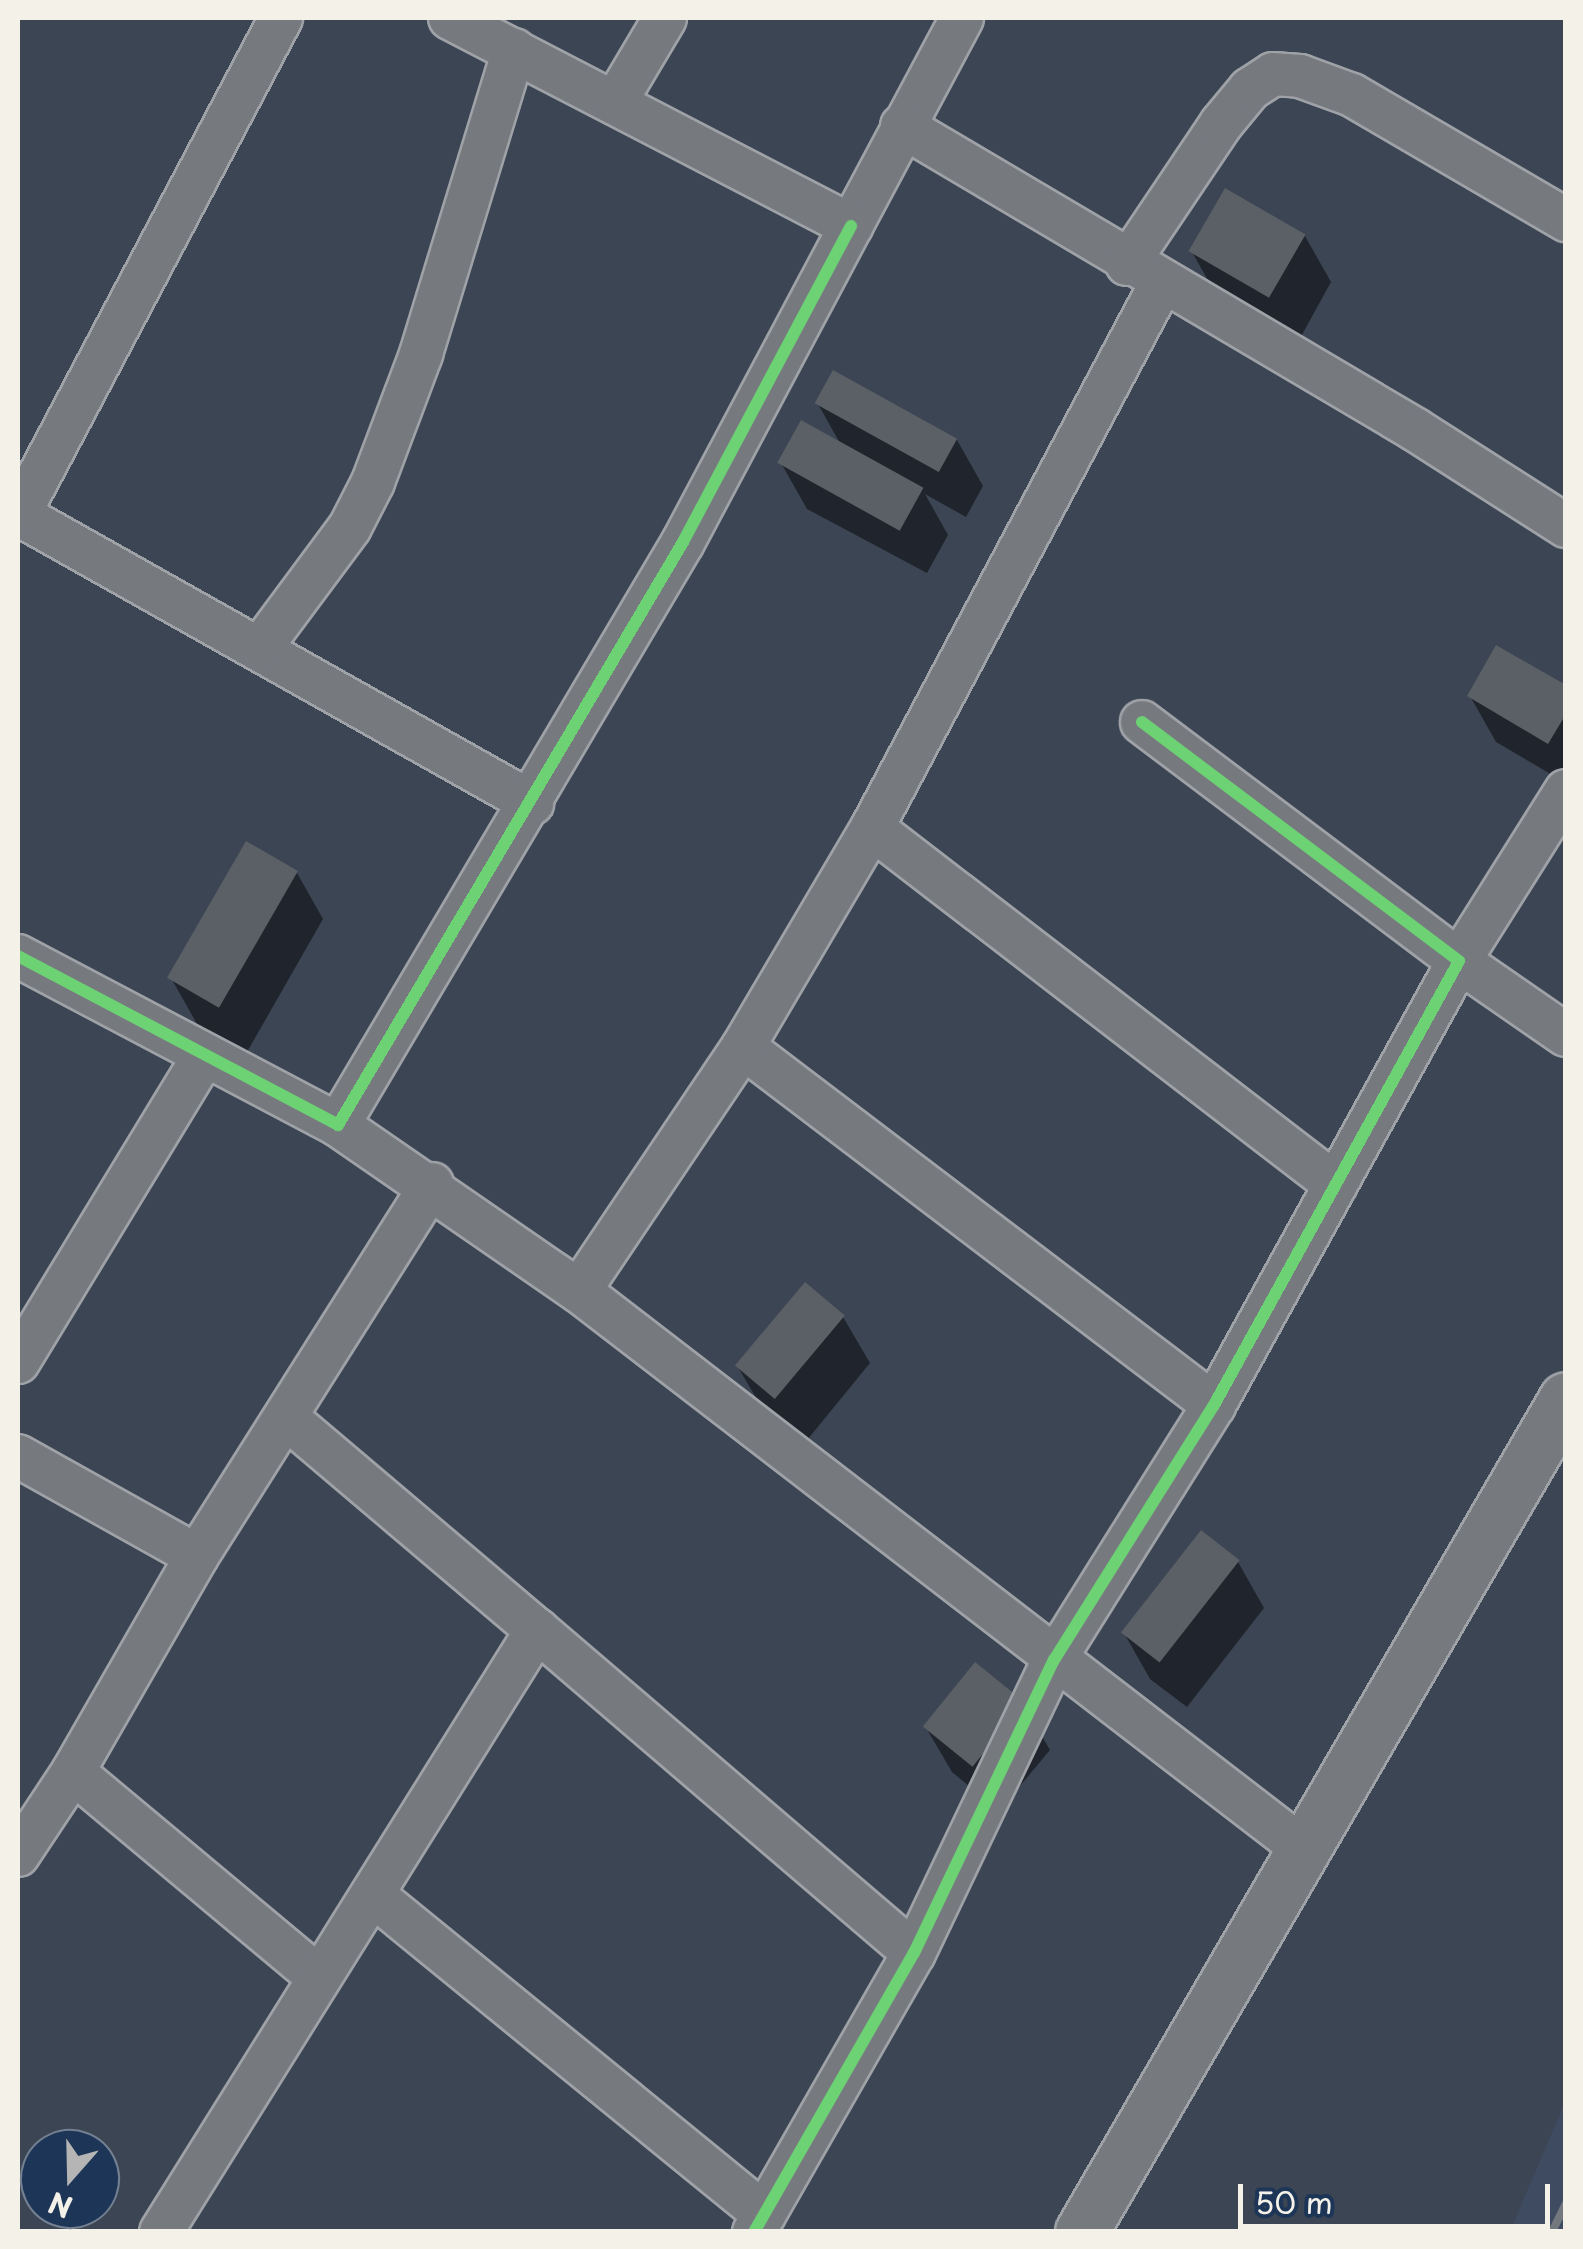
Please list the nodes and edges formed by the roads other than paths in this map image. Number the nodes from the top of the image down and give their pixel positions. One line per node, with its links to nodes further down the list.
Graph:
1 (281, 18): 11 (street)
2 (450, 18): 5 (street)
3 (665, 18): 6 (street)
4 (962, 18): 7 (street)
5 (514, 50): 6 (street); 13 (street)
6 (617, 99): 9 (street)
7 (902, 126): 9 (street); 10 (street)
8 (1566, 220): 10 (street)
9 (851, 226): 16 (street)
10 (1144, 274): 12 (street); 17 (street)
11 (18, 515): 13 (street)
12 (1566, 526)
13 (261, 647): 16 (street)
14 (1142, 722): 19 (street)
15 (1566, 791): 19 (street)
16 (532, 803): 23 (street)
17 (872, 828): 21 (street); 25 (street)
18 (18, 956): 22 (street)
19 (1460, 961): 20 (street); 25 (street)
20 (1566, 1035)
21 (742, 1047): 26 (street); 29 (street)
22 (204, 1056): 23 (street); 27 (street)
23 (338, 1124): 24 (street)
24 (432, 1184): 26 (street); 30 (street)
25 (1336, 1184): 29 (street)
26 (579, 1291): 34 (street)
27 (18, 1362)
28 (1566, 1399): 36 (street)
29 (1214, 1405): 34 (street)
30 (288, 1419): 32 (street); 33 (street)
31 (18, 1456): 32 (street)
32 (197, 1556): 35 (street)
33 (537, 1630): 38 (street); 39 (street)
34 (1054, 1660): 36 (street); 39 (street)
35 (73, 1772): 37 (street); 40 (street)
36 (1300, 1846): 43 (street)
37 (18, 1855)
38 (373, 1895): 40 (street); 41 (street)
39 (914, 1953): 41 (street)
40 (316, 1976): 42 (street)
41 (759, 2223)
42 (160, 2232)
43 (1082, 2232)

